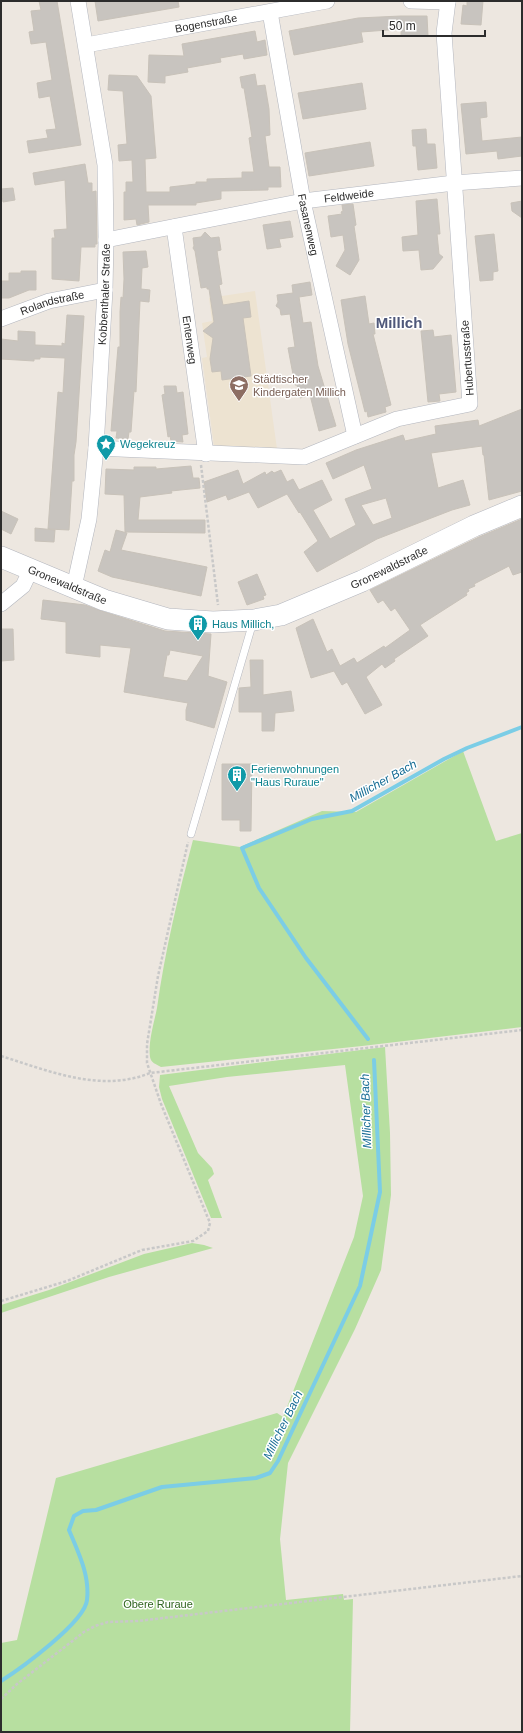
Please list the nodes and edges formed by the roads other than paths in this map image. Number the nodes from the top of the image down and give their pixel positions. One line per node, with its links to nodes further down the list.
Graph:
1 (78, 1): 6 (street, Kobbenthaler Straße)
2 (327, 1): 5 (street, Bogenstraße)
3 (411, 1): 4 (street)
4 (448, 2): 8 (street, Hubertusstraße)
5 (270, 12): 6 (street, Bogenstraße); 9 (street, Fasanenweg)
6 (86, 45): 11 (street, Kobbenthaler Straße)
7 (522, 178): 8 (street, Feldweide)
8 (454, 183): 9 (street, Feldweide); 14 (street, Hubertusstraße)
9 (303, 201): 10 (street, Feldweide); 14 (street, Fasanenweg)
10 (174, 227): 11 (street, Feldweide); 16 (street, Entenweg)
11 (106, 240): 12 (street, Kobbenthaler Straße)
12 (105, 290): 13 (street, Rolandstraße); 15 (street, Kobbenthaler Straße)
13 (1, 319)
14 (355, 436): 16 (street, Hubertusstraße)
15 (96, 448): 16 (street, Hubertusstraße); 20 (street, Kobbenthaler Straße)
16 (202, 453)
17 (522, 506): 22 (main road, Gronewaldstraße)
18 (1, 557): 19 (main road, Gronewaldstraße)
19 (32, 569): 20 (main road, Gronewaldstraße); 21 (street)
20 (74, 587): 22 (main road, Gronewaldstraße)
21 (1, 604)
22 (254, 620): 23 (lane)
23 (191, 834)

